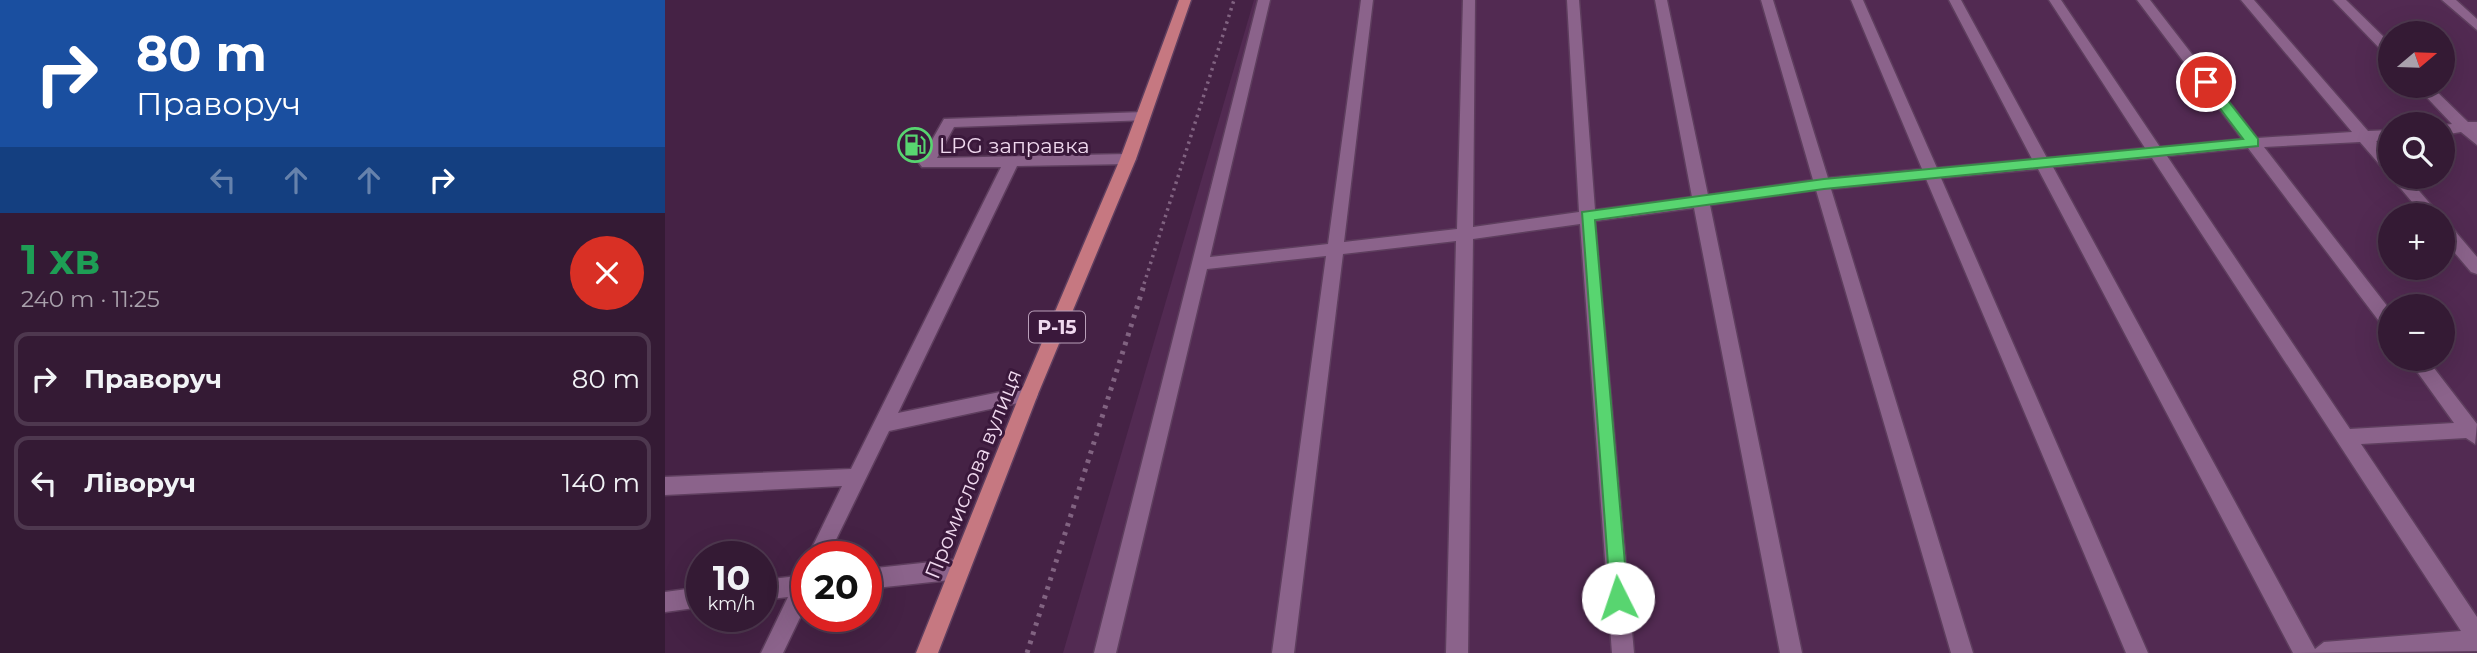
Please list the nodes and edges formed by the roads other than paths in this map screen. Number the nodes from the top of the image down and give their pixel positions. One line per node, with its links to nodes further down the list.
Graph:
1 (1185, 0): 18 (main road, Промислова вулиця / Р-15)
2 (1264, 0): 38 (lane)
3 (1367, 0): 37 (lane)
4 (1469, 0): 35 (lane)
5 (1573, 0): 34 (lane)
6 (1661, 0): 32 (lane)
7 (1767, 0): 30 (lane)
8 (1857, 0): 29 (lane)
9 (1955, 0): 28 (lane)
10 (2056, 0): 24 (lane)
11 (2143, 0): 23 (lane)
12 (2247, 0): 21 (lane)
13 (2339, 0): 16 (lane)
14 (2448, 0): 15 (lane)
15 (2477, 26)
16 (2378, 39)
17 (2437, 98): 19 (lane)
18 (1144, 117): 26 (main road, Промислова вулиця / Р-15); 27 (lane)
19 (2471, 127): 22 (lane)
20 (2378, 136): 21 (lane)
21 (2365, 138): 23 (lane); 25 (lane)
22 (2477, 140)
23 (2253, 143): 24 (lane); 40 (lane)
24 (2156, 152): 28 (lane); 45 (lane)
25 (2378, 153)
26 (1128, 159): 27 (lane); 42 (main road, Промислова вулиця / Р-15)
27 (1011, 162): 43 (lane)
28 (2040, 162): 29 (lane); 64 (lane)
29 (1929, 174): 30 (lane); 63 (lane)
30 (1824, 184): 32 (lane); 62 (lane)
31 (2409, 189): 33 (lane)
32 (1700, 201): 34 (lane); 61 (lane)
33 (2421, 203)
34 (1587, 216): 35 (lane); 60 (lane)
35 (1464, 234): 37 (lane); 59 (lane)
36 (2455, 242): 39 (lane)
37 (1335, 248): 38 (lane); 58 (lane)
38 (1200, 264): 57 (lane)
39 (2477, 268)
40 (2378, 307)
41 (2426, 371): 44 (lane)
42 (1029, 394): 43 (lane); 49 (main road, Промислова вулиця / Р-15)
43 (883, 424): 46 (lane)
44 (2474, 434): 45 (lane)
45 (2345, 437): 54 (lane)
46 (858, 477): 47 (lane); 48 (lane)
47 (665, 486)
48 (826, 541)
49 (960, 569): 50 (lane); 56 (main road, Промислова вулиця / Р-15)
50 (882, 577)
51 (686, 599): 52 (lane)
52 (665, 602)
53 (791, 614): 55 (lane)
54 (2477, 638): 65 (lane)
55 (772, 653)
56 (927, 653)
57 (1105, 653)
58 (1283, 653)
59 (1457, 653)
60 (1623, 653)
61 (1791, 653)
62 (1962, 653)
63 (2137, 653)
64 (2305, 653)
65 (2324, 653)

